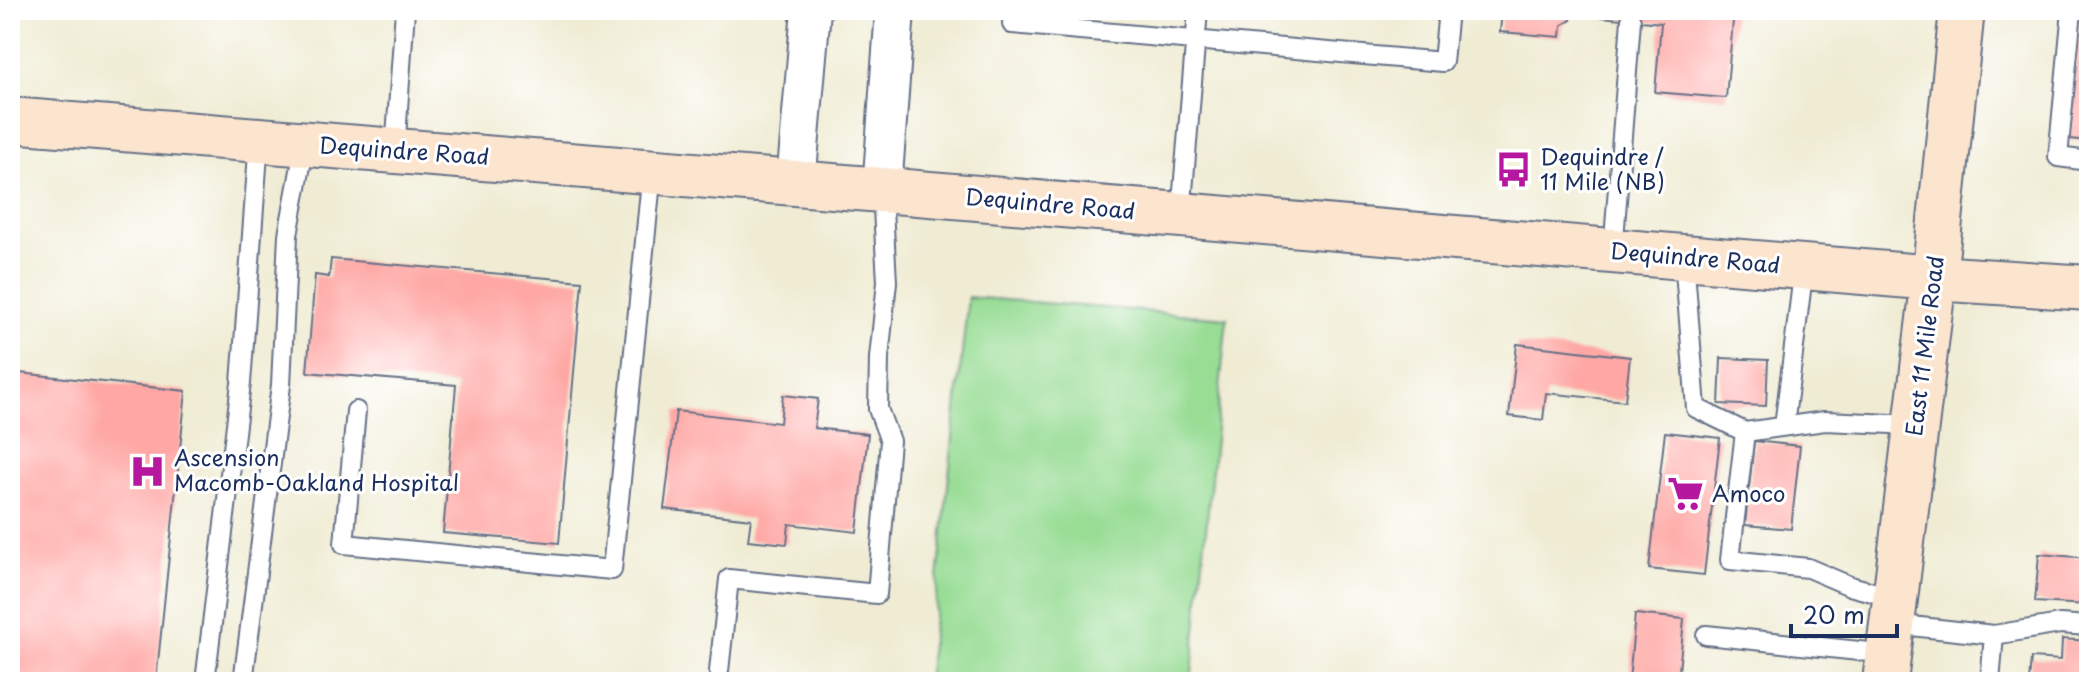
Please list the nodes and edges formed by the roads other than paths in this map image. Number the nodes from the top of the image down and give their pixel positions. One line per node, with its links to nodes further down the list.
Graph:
1 (405, 10): 14 (lane)
2 (811, 10): 17 (street)
3 (895, 10): 18 (street)
4 (1013, 10): 10 (lane)
5 (1198, 10): 10 (lane)
6 (1448, 10): 10 (lane)
7 (1962, 10): 23 (main road, East 11 Mile Road)
8 (2075, 14): 15 (lane)
9 (1631, 20): 20 (lane)
10 (1195, 40): 19 (lane)
11 (10, 120): 12 (main road, Dequindre Road)
12 (259, 140): 13 (main road, Dequindre Road); 34 (lane)
13 (305, 144): 14 (main road, Dequindre Road); 35 (lane)
14 (395, 151): 16 (main road, Dequindre Road)
15 (2089, 161)
16 (652, 171): 17 (main road, Dequindre Road); 25 (lane)
17 (796, 183): 18 (main road, Dequindre Road)
18 (882, 190): 19 (main road, Dequindre Road); 33 (lane)
19 (1181, 215): 20 (main road, Dequindre Road)
20 (1613, 252): 21 (main road, Dequindre Road)
21 (1684, 257): 22 (main road, Dequindre Road); 28 (lane)
22 (1804, 267): 23 (main road, Dequindre Road); 27 (lane)
23 (1934, 278): 24 (main road, Dequindre Road); 26 (main road, East 11 Mile Road)
24 (2089, 288)
25 (356, 411)
26 (1915, 425): 27 (lane); 32 (main road, East 11 Mile Road)
27 (1784, 426): 28 (lane)
28 (1745, 432): 32 (lane)
29 (2089, 626): 31 (lane)
30 (1706, 635): 32 (lane)
31 (1994, 635): 32 (lane); 36 (lane)
32 (1890, 640)
33 (719, 671)
34 (205, 682)
35 (243, 682)
36 (1990, 682)

